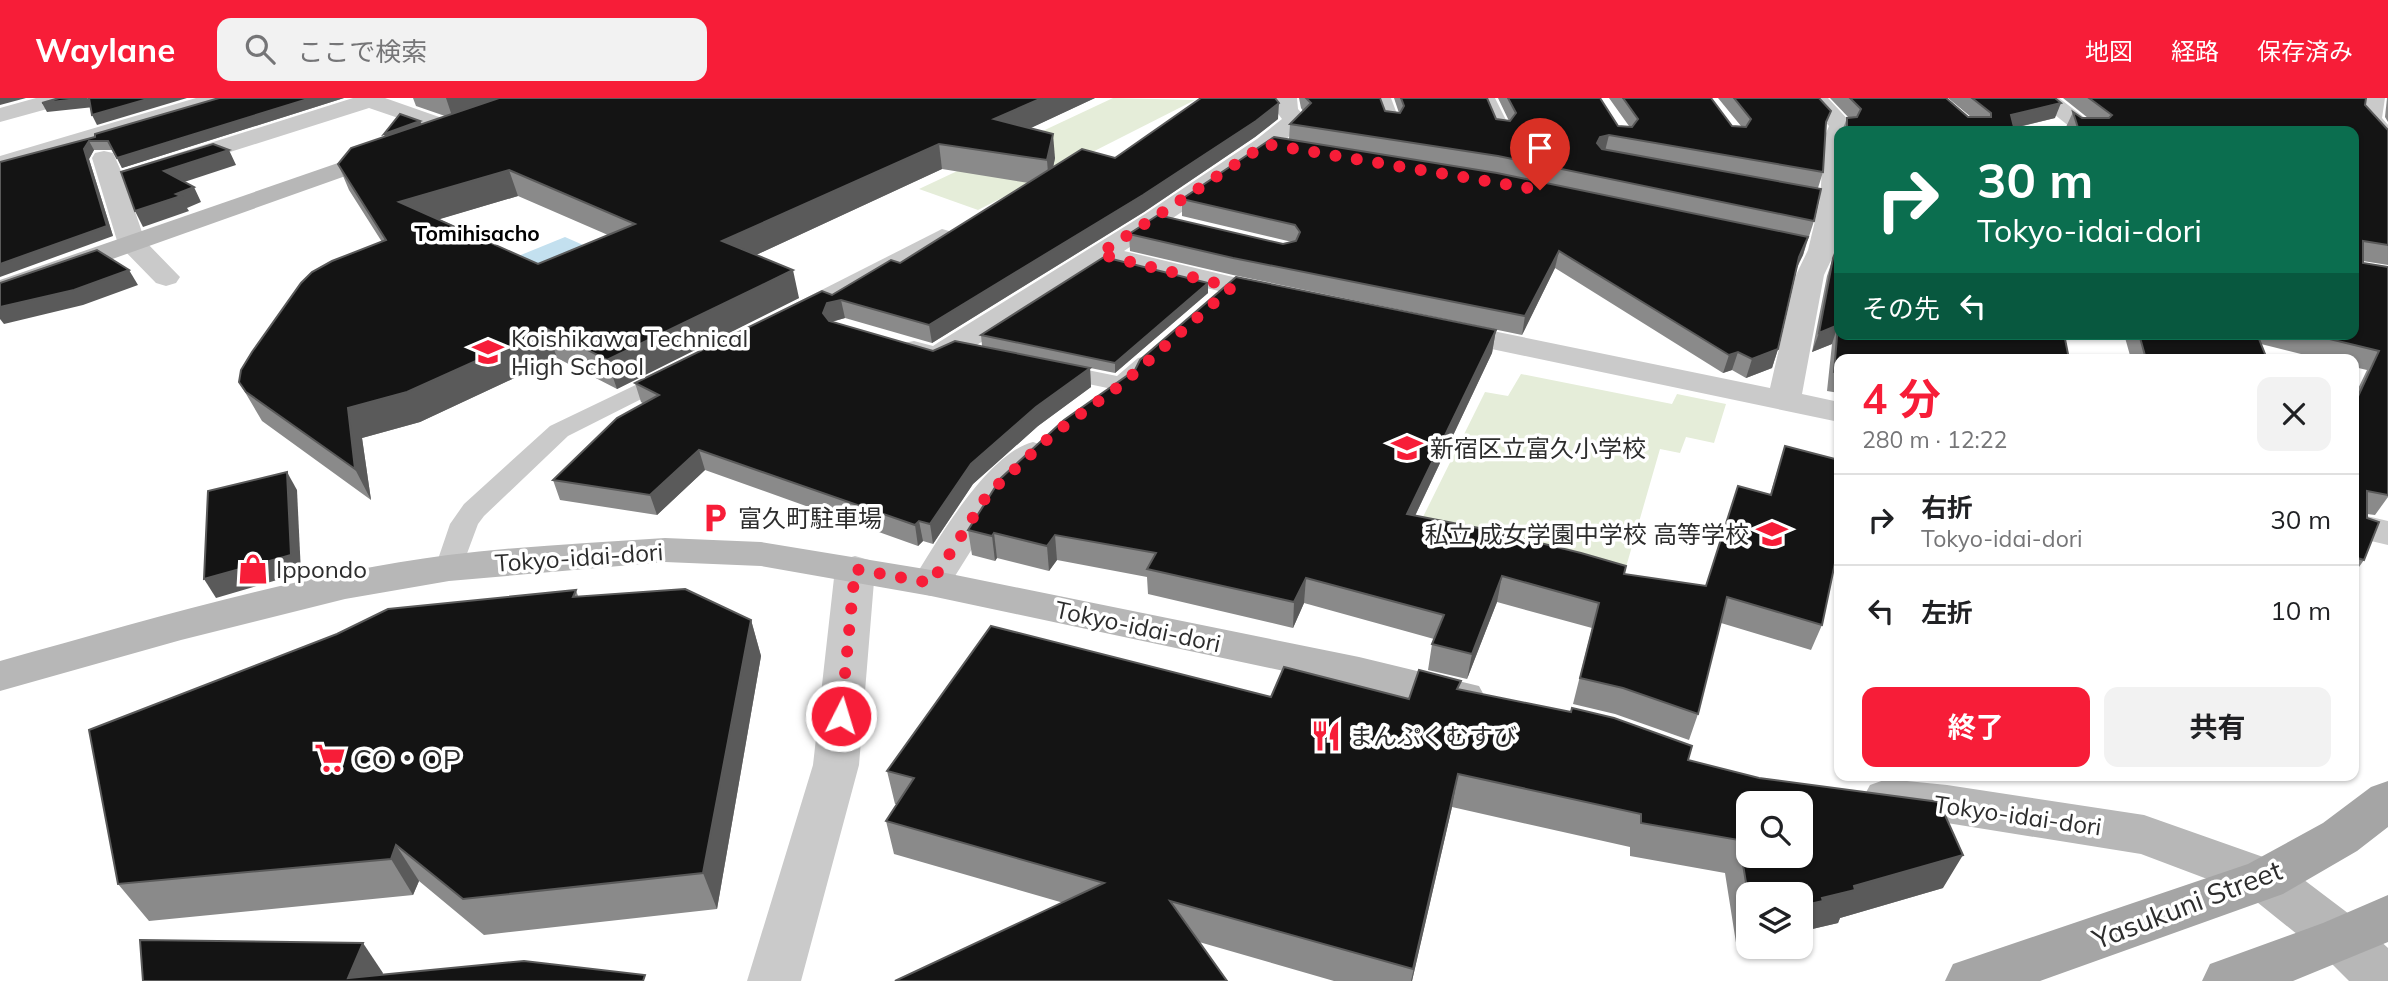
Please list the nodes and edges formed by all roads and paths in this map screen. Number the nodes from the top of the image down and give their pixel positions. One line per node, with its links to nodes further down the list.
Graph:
1 (61, 98): 10 (street)
2 (220, 98): 17 (street)
3 (1286, 98): 22 (street)
4 (1383, 98): 12 (lane)
5 (1487, 98): 16 (lane)
6 (1815, 98): 13 (street)
7 (2045, 98): 14 (street)
8 (2374, 98): 18 (street)
9 (367, 99): 15 (street); 21 (street)
10 (0, 115)
11 (478, 121): 15 (street)
12 (1392, 122)
13 (1841, 126)
14 (2083, 126)
15 (454, 130): 25 (street)
16 (1502, 130)
17 (98, 135): 20 (street); 21 (street)
18 (2388, 139)
19 (1834, 151): 26 (street)
20 (0, 164)
21 (110, 182): 25 (street)
22 (1154, 220): 23 (street); 27 (street)
23 (1192, 229)
24 (942, 235): 31 (lane)
25 (132, 244): 28 (street); 29 (street)
26 (1823, 245): 38 (street)
27 (1099, 254): 30 (street); 33 (street)
28 (166, 277)
29 (0, 290)
30 (1300, 301)
31 (777, 321)
32 (1421, 326): 38 (street)
33 (883, 341)
34 (1162, 349): 37 (lane)
35 (692, 364): 42 (lane)
36 (1029, 365): 37 (lane)
37 (1122, 384): 44 (street)
38 (1784, 401): 39 (street)
39 (1834, 411)
40 (2359, 526): 41 (street)
41 (2388, 533)
42 (449, 568): 43 (street, Tokyo-idai-dori); 45 (street, Tokyo-idai-dori)
43 (855, 569): 44 (street, Tokyo-idai-dori); 52 (street)
44 (931, 583): 46 (street, Tokyo-idai-dori)
45 (0, 676)
46 (1507, 708)
47 (1854, 794): 49 (street, Tokyo-idai-dori)
48 (2388, 800): 49 (main road, Yasukuni Street)
49 (2265, 879): 51 (street, Tokyo-idai-dori); 53 (main road, Yasukuni Street)
50 (2388, 917): 51 (main road)
51 (2342, 940): 54 (main road); 55 (street, Tokyo-idai-dori)
52 (774, 981)
53 (1972, 981)
54 (2229, 981)
55 (2386, 981)

